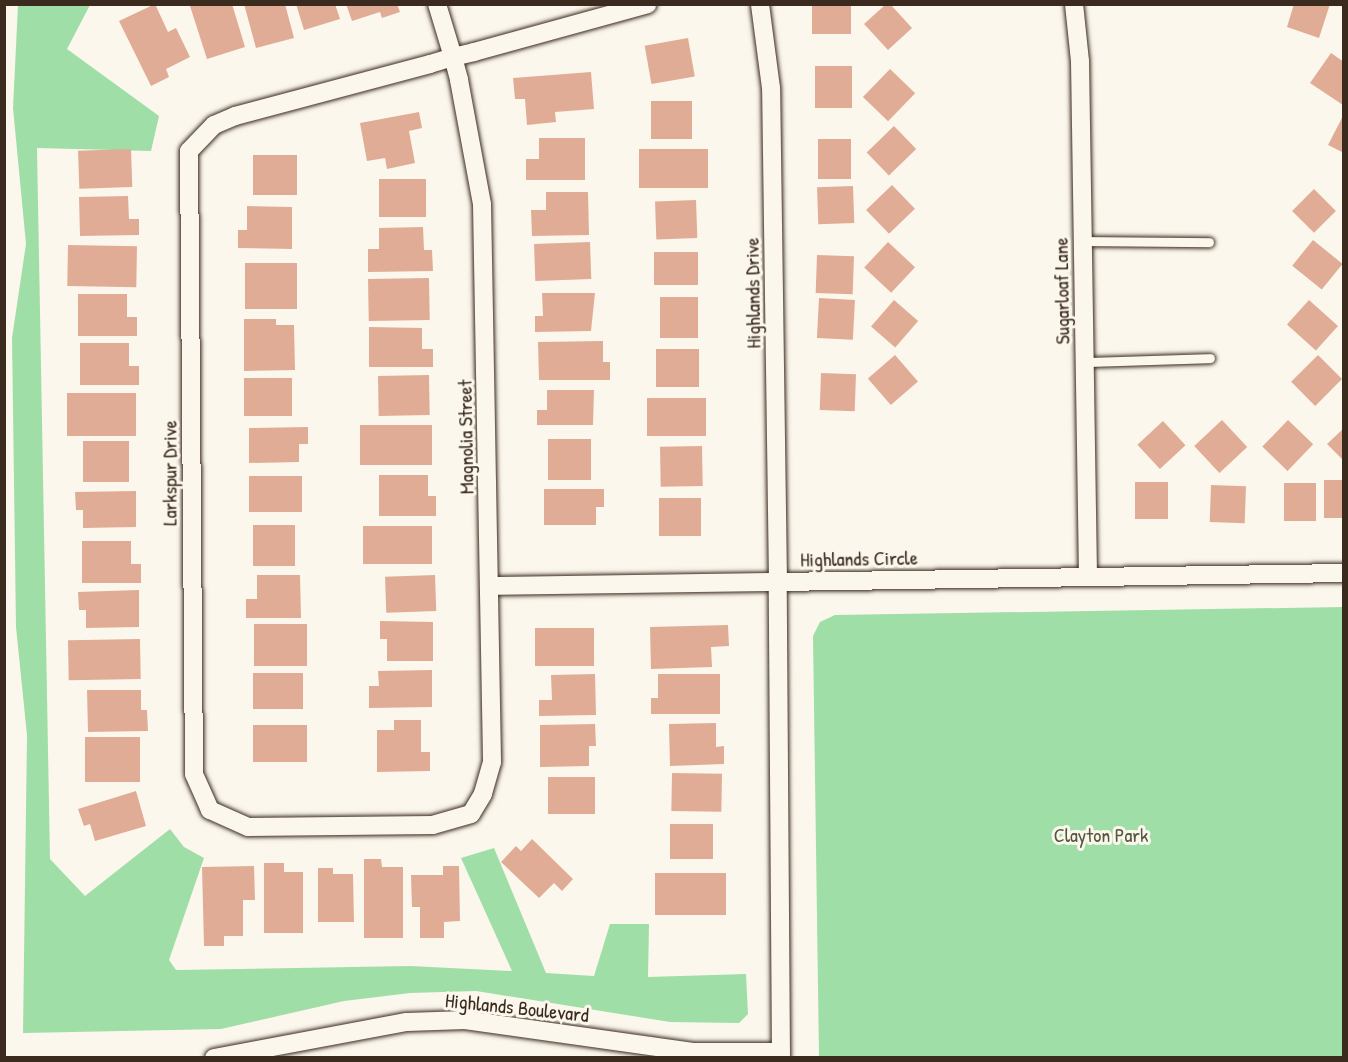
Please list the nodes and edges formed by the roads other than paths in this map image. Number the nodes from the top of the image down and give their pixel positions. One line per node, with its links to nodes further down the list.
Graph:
1 (437, 4): 5 (street, Magnolia Street)
2 (648, 4): 5 (street, Larkspur Drive)
3 (760, 4): 12 (street, Highlands Drive)
4 (1074, 4): 6 (street, Sugarloaf Lane)
5 (453, 57): 13 (street, Magnolia Street); 14 (street, Larkspur Drive)
6 (1083, 241): 7 (lane); 9 (street, Sugarloaf Lane)
7 (1209, 242)
8 (1210, 358): 9 (lane)
9 (1085, 362): 11 (street, Sugarloaf Lane)
10 (1344, 573): 11 (street, Highlands Circle)
11 (1088, 577): 12 (street, Highlands Circle)
12 (778, 582): 13 (street); 15 (street, Highlands Circle)
13 (490, 586): 14 (street, Magnolia Street)
14 (471, 814)
15 (781, 1055): 16 (street, Highlands Boulevard)
16 (214, 1058)

